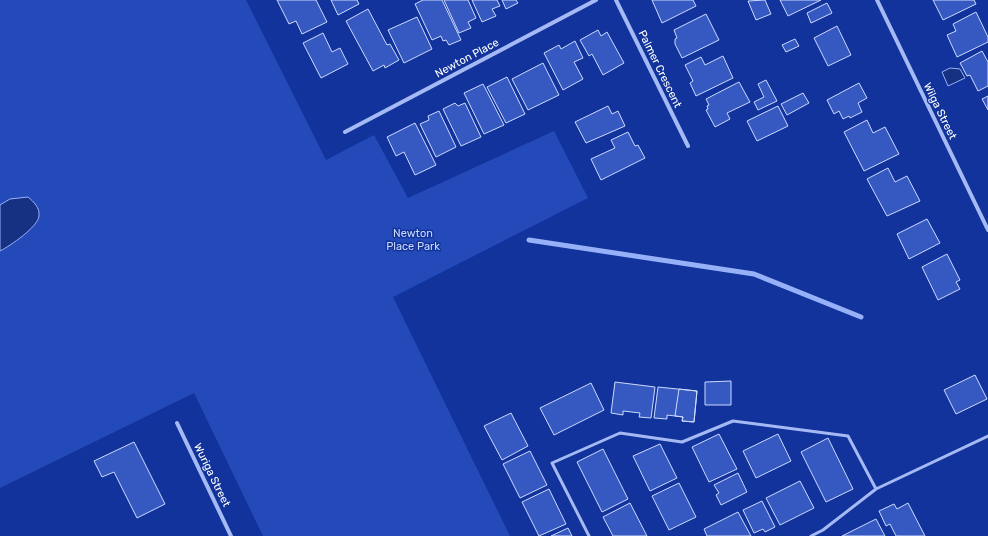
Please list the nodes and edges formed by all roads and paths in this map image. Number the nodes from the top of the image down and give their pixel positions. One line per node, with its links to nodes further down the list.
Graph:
1 (596, 0): 4 (street, Newton Place)
2 (616, 0): 5 (street, Palmer Crescent)
3 (877, 0): 6 (street, Wilga Street)
4 (346, 132)
5 (688, 146)
6 (988, 230)
7 (177, 423): 10 (street, Wuriga Street)
8 (988, 436): 9 (lane)
9 (876, 489): 11 (lane); 12 (lane)
10 (231, 536)
11 (588, 536)
12 (810, 536)

